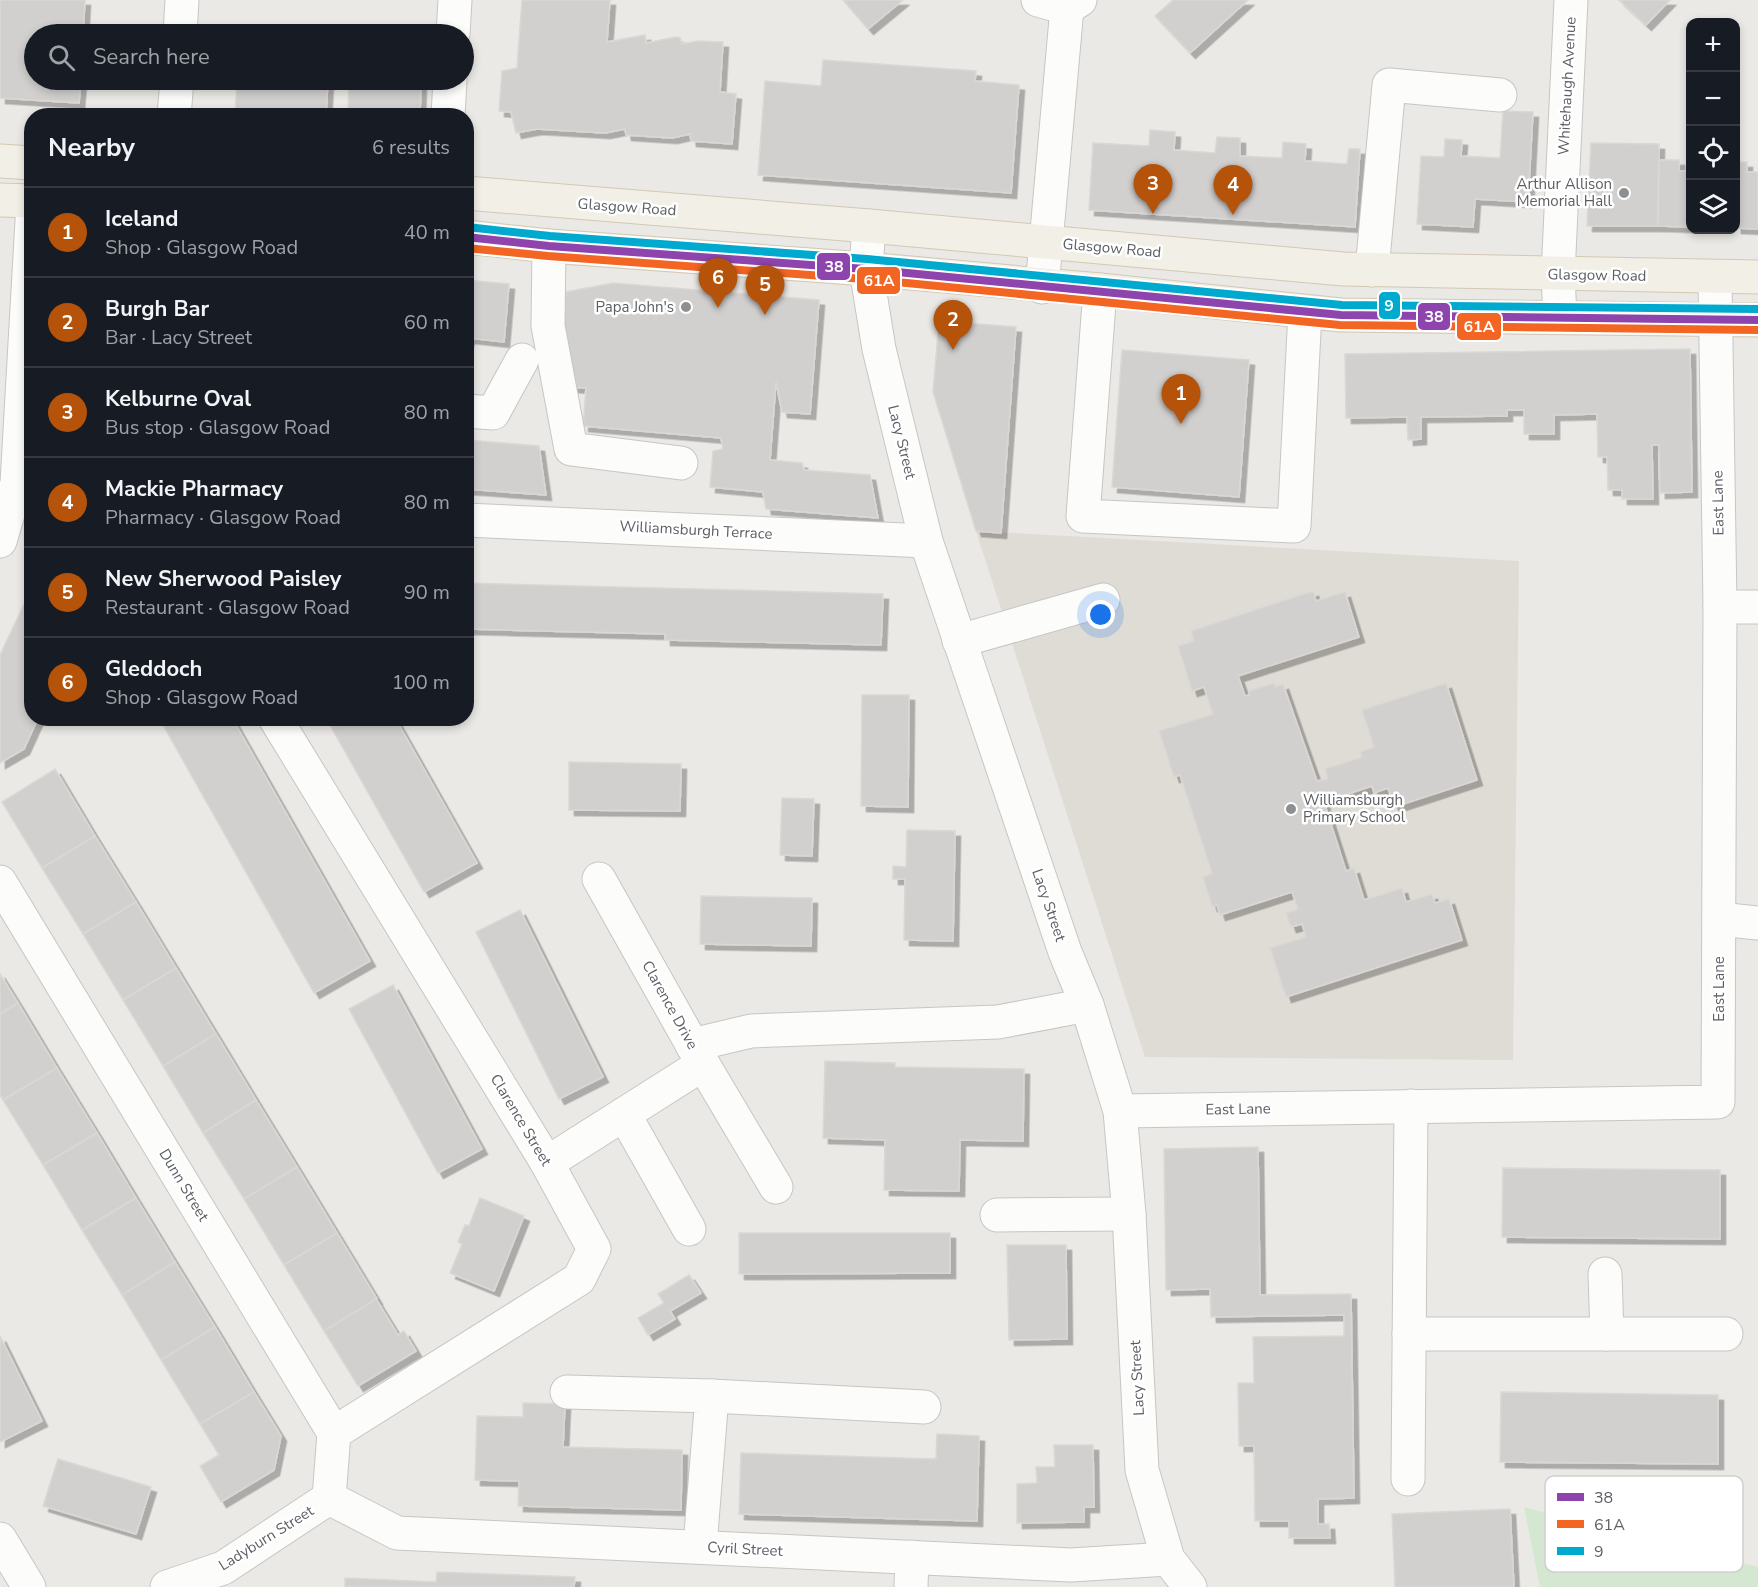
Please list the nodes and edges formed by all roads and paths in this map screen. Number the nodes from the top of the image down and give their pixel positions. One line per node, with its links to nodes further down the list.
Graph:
1 (182, 0): 5 (street)
2 (455, 0): 6 (street)
3 (1571, 0): 23 (street, Whitehaugh Avenue)
4 (1062, 3): 19 (street)
5 (181, 24)
6 (454, 24)
7 (176, 90): 10 (street)
8 (449, 90): 11 (street)
9 (1500, 95): 22 (street)
10 (175, 108)
11 (448, 108)
12 (0, 161): 13 (main road)
13 (24, 162)
14 (474, 194): 17 (main road, Glasgow Road)
15 (0, 200): 16 (main road)
16 (24, 201)
17 (869, 226): 19 (main road, Glasgow Road); 21 (street, Lacy Street)
18 (474, 238): 20 (main road)
19 (1046, 242): 22 (main road, Glasgow Road); 26 (street)
20 (549, 246): 21 (main road); 35 (street)
21 (866, 269): 26 (main road); 38 (street, Lacy Street)
22 (1372, 270): 23 (main road, Glasgow Road)
23 (1558, 274): 24 (main road, Glasgow Road); 29 (street, Whitehaugh Avenue)
24 (1714, 277): 25 (main road, Glasgow Road); 31 (street, East Lane)
25 (1758, 277)
26 (1042, 287): 27 (main road)
27 (1100, 290): 28 (main road); 28 (street)
28 (1305, 312): 29 (main road)
29 (1560, 316): 31 (main road)
30 (1758, 320): 31 (main road)
31 (1714, 321): 40 (street, East Lane)
32 (522, 360): 34 (street)
33 (24, 400): 37 (street)
34 (474, 412)
35 (681, 463)
36 (474, 520): 38 (street, Williamsburgh Terrace)
37 (0, 541)
38 (926, 541): 42 (street, Lacy Street)
39 (1103, 600): 42 (street)
40 (1720, 607): 41 (street); 46 (street, East Lane)
41 (1758, 607)
42 (960, 641): 48 (street, Lacy Street)
43 (280, 726): 53 (street, Clarence Street)
44 (599, 879): 49 (street, Clarence Drive)
45 (0, 882): 65 (street, Dunn Street)
46 (1719, 920): 47 (street); 50 (street, East Lane)
47 (1758, 923)
48 (1087, 1005): 49 (street); 51 (street, Lacy Street)
49 (698, 1054): 52 (street, Clarence Drive); 54 (street)
50 (1411, 1106): 51 (street, East Lane); 59 (street)
51 (1120, 1111): 55 (street, Lacy Street)
52 (624, 1114): 53 (street, Clarence Drive); 57 (street)
53 (547, 1162): 65 (street, Clarence Street)
54 (776, 1187)
55 (1129, 1214): 56 (street); 70 (street, Lacy Street)
56 (997, 1215)
57 (688, 1229)
58 (1605, 1274): 60 (street)
59 (1409, 1334): 60 (street); 66 (street)
60 (1607, 1334): 61 (street)
61 (1726, 1334)
62 (567, 1392): 63 (street)
63 (712, 1396): 64 (street); 69 (street)
64 (924, 1407)
65 (334, 1433): 67 (street)
66 (1408, 1479)
67 (329, 1498): 69 (street, Cyril Street); 72 (street, Ladyburn Street)
68 (0, 1539): 73 (street)
69 (700, 1546): 71 (street, Cyril Street)
70 (1168, 1558): 71 (street, Cyril Street); 75 (street, Lacy Street)
71 (911, 1572)
72 (227, 1577): 74 (street, Ladyburn Street)
73 (29, 1587)
74 (168, 1587)
75 (1190, 1587)

